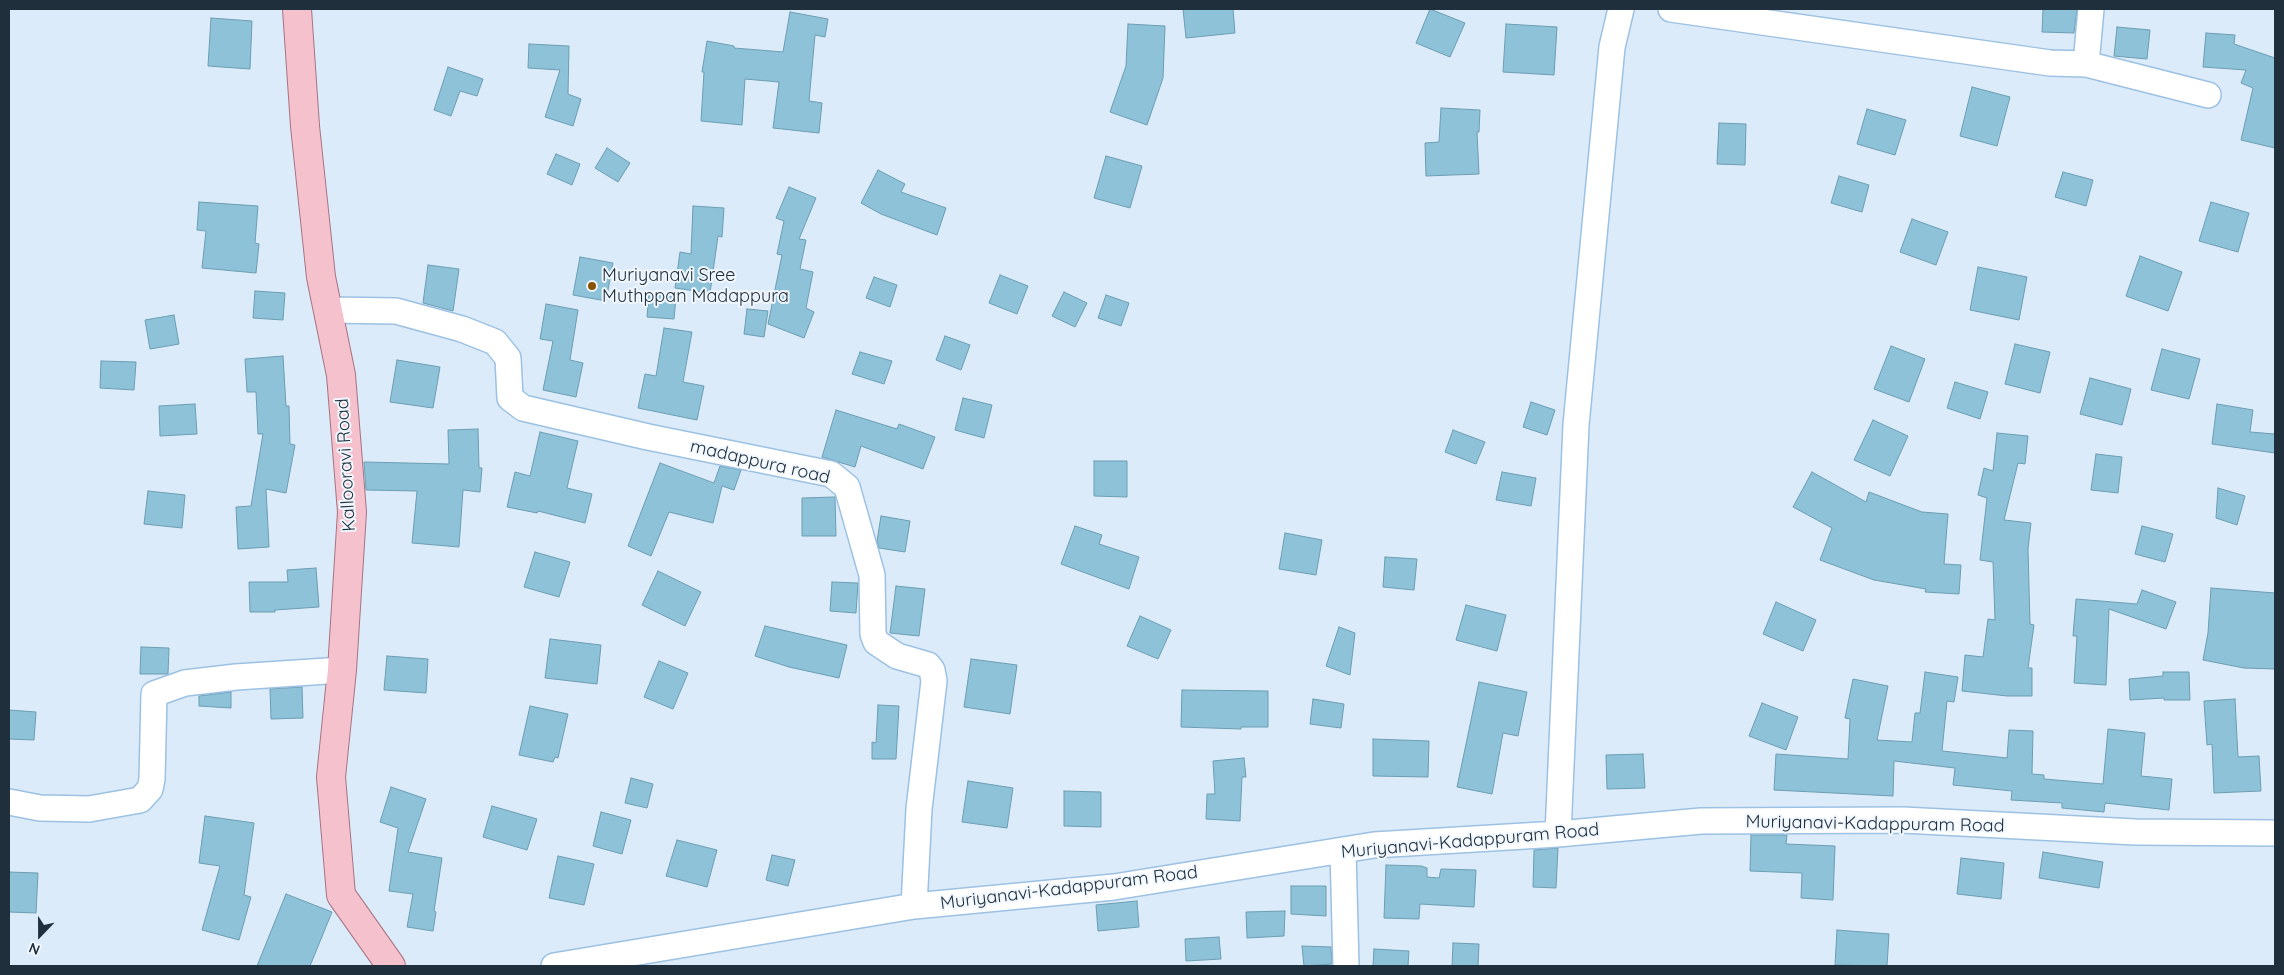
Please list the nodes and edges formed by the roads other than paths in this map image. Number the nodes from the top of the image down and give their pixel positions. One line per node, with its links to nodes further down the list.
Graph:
1 (297, 9): 7 (main road, Kallooravi Road)
2 (1621, 9): 11 (street)
3 (1671, 9): 5 (street)
4 (2091, 9): 5 (street)
5 (2086, 64): 6 (street)
6 (2208, 95)
7 (328, 310): 8 (main road, Kallooravi Road); 13 (street, madappura road)
8 (342, 670): 9 (street); 14 (main road, Kallooravi Road)
9 (9, 802)
10 (2275, 833): 11 (street, Muriyanavi-Kadappuram Road)
11 (1558, 834): 12 (street, Muriyanavi-Kadappuram Road)
12 (1343, 850): 13 (street, Muriyanavi-Kadappuram Road); 16 (street)
13 (914, 906): 15 (street, Muriyanavi-Kadappuram Road)
14 (392, 966)
15 (554, 966)
16 (1346, 966)

